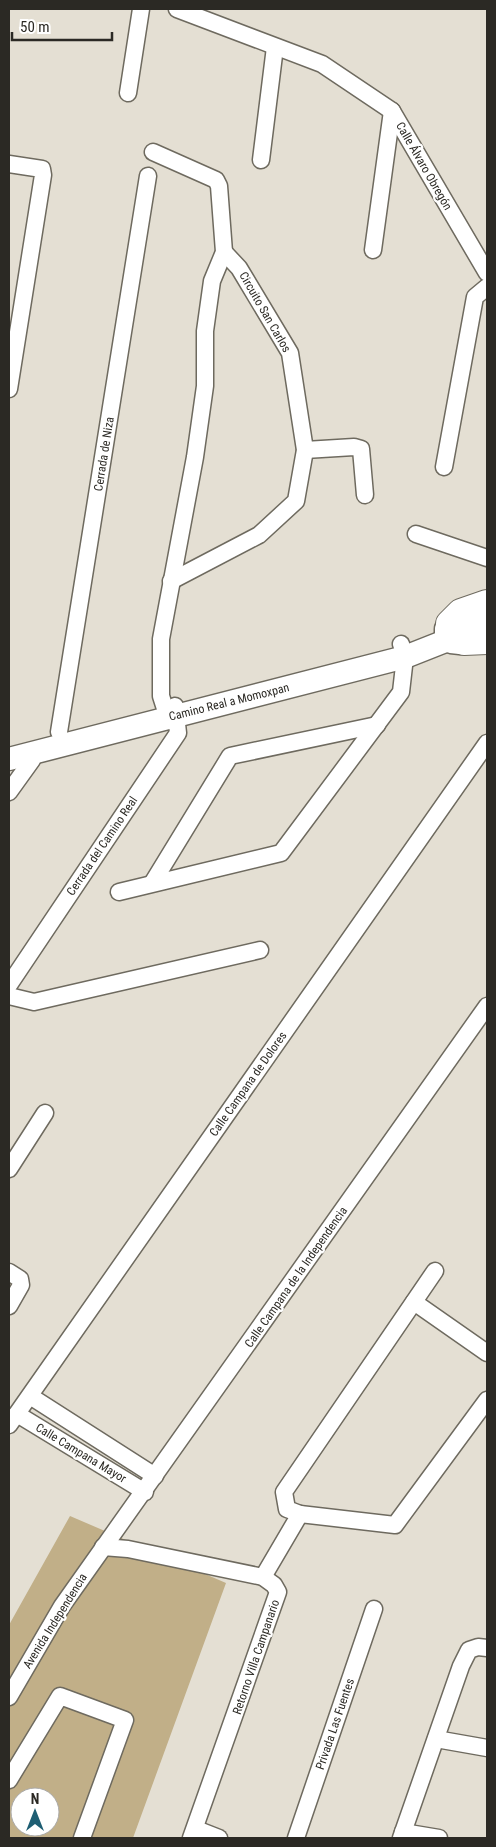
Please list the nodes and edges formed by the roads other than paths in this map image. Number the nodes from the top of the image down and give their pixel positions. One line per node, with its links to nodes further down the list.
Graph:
1 (141, 9): 4 (street)
2 (177, 9): 3 (street, Calle Álvaro Obregón)
3 (275, 47): 5 (street, Calle Álvaro Obregón); 7 (street)
4 (128, 93)
5 (392, 111): 10 (street); 12 (street, Calle Álvaro Obregón)
6 (153, 152): 11 (street)
7 (261, 160)
8 (9, 164): 14 (street)
9 (148, 176): 27 (street, Cerrada de Niza)
10 (373, 250)
11 (224, 252): 15 (street, Circuito San Carlos); 20 (street)
12 (487, 273)
13 (487, 287): 16 (street)
14 (9, 389)
15 (305, 450): 17 (street); 20 (street, Circuito San Carlos)
16 (444, 467)
17 (365, 495)
18 (416, 534): 19 (street)
19 (487, 558)
20 (171, 581): 25 (street)
21 (487, 604): 23 (highway)
22 (487, 623): 23 (street, Camino Real a Momoxpan)
23 (459, 635): 24 (street, Camino Real a Momoxpan)
24 (403, 659): 25 (street, Camino Real a Momoxpan); 26 (street)
25 (171, 711): 27 (street, Camino Real a Momoxpan); 30 (street, Camino Real a Momoxpan); 36 (street, Cerrada del Camino Real)
26 (377, 725): 33 (street); 33 (street)
27 (59, 732): 29 (street, Camino Real a Momoxpan)
28 (487, 743): 46 (street, Calle Campana de Dolores)
29 (9, 744)
30 (33, 753): 31 (street, Camino Real a Momoxpan); 32 (street)
31 (9, 759)
32 (9, 792)
33 (153, 882): 34 (street)
34 (120, 892)
35 (260, 950): 37 (street)
36 (9, 984)
37 (9, 996)
38 (487, 1006): 49 (street, Calle Campana de la Independencia)
39 (45, 1113): 40 (street)
40 (9, 1168)
41 (435, 1271): 43 (street)
42 (14, 1275): 44 (street)
43 (414, 1302): 45 (street); 51 (street)
44 (9, 1306)
45 (487, 1353)
46 (30, 1396): 48 (street, Calle Campana de Dolores); 49 (street, Calle Campana Mayor)
47 (487, 1400): 51 (street)
48 (13, 1420): 50 (street, Calle Campana Mayor)
49 (155, 1476): 50 (street, Calle Campana de la Independencia)
50 (145, 1492): 52 (street, Calle Campana de la Independencia)
51 (300, 1514): 53 (street)
52 (103, 1547): 53 (street); 56 (street, Avenida Independencia)
53 (263, 1577): 62 (street, Retorno Villa Campanario)
54 (374, 1610): 65 (street, Privada Las Fuentes)
55 (487, 1648): 57 (street)
56 (9, 1697)
57 (436, 1739): 58 (street); 61 (street)
58 (487, 1748)
59 (12, 1774): 60 (street); 63 (street)
60 (9, 1791)
61 (402, 1835): 66 (street)
62 (192, 1836): 64 (street)
63 (82, 1838)
64 (219, 1838)
65 (296, 1838)
66 (439, 1838)

